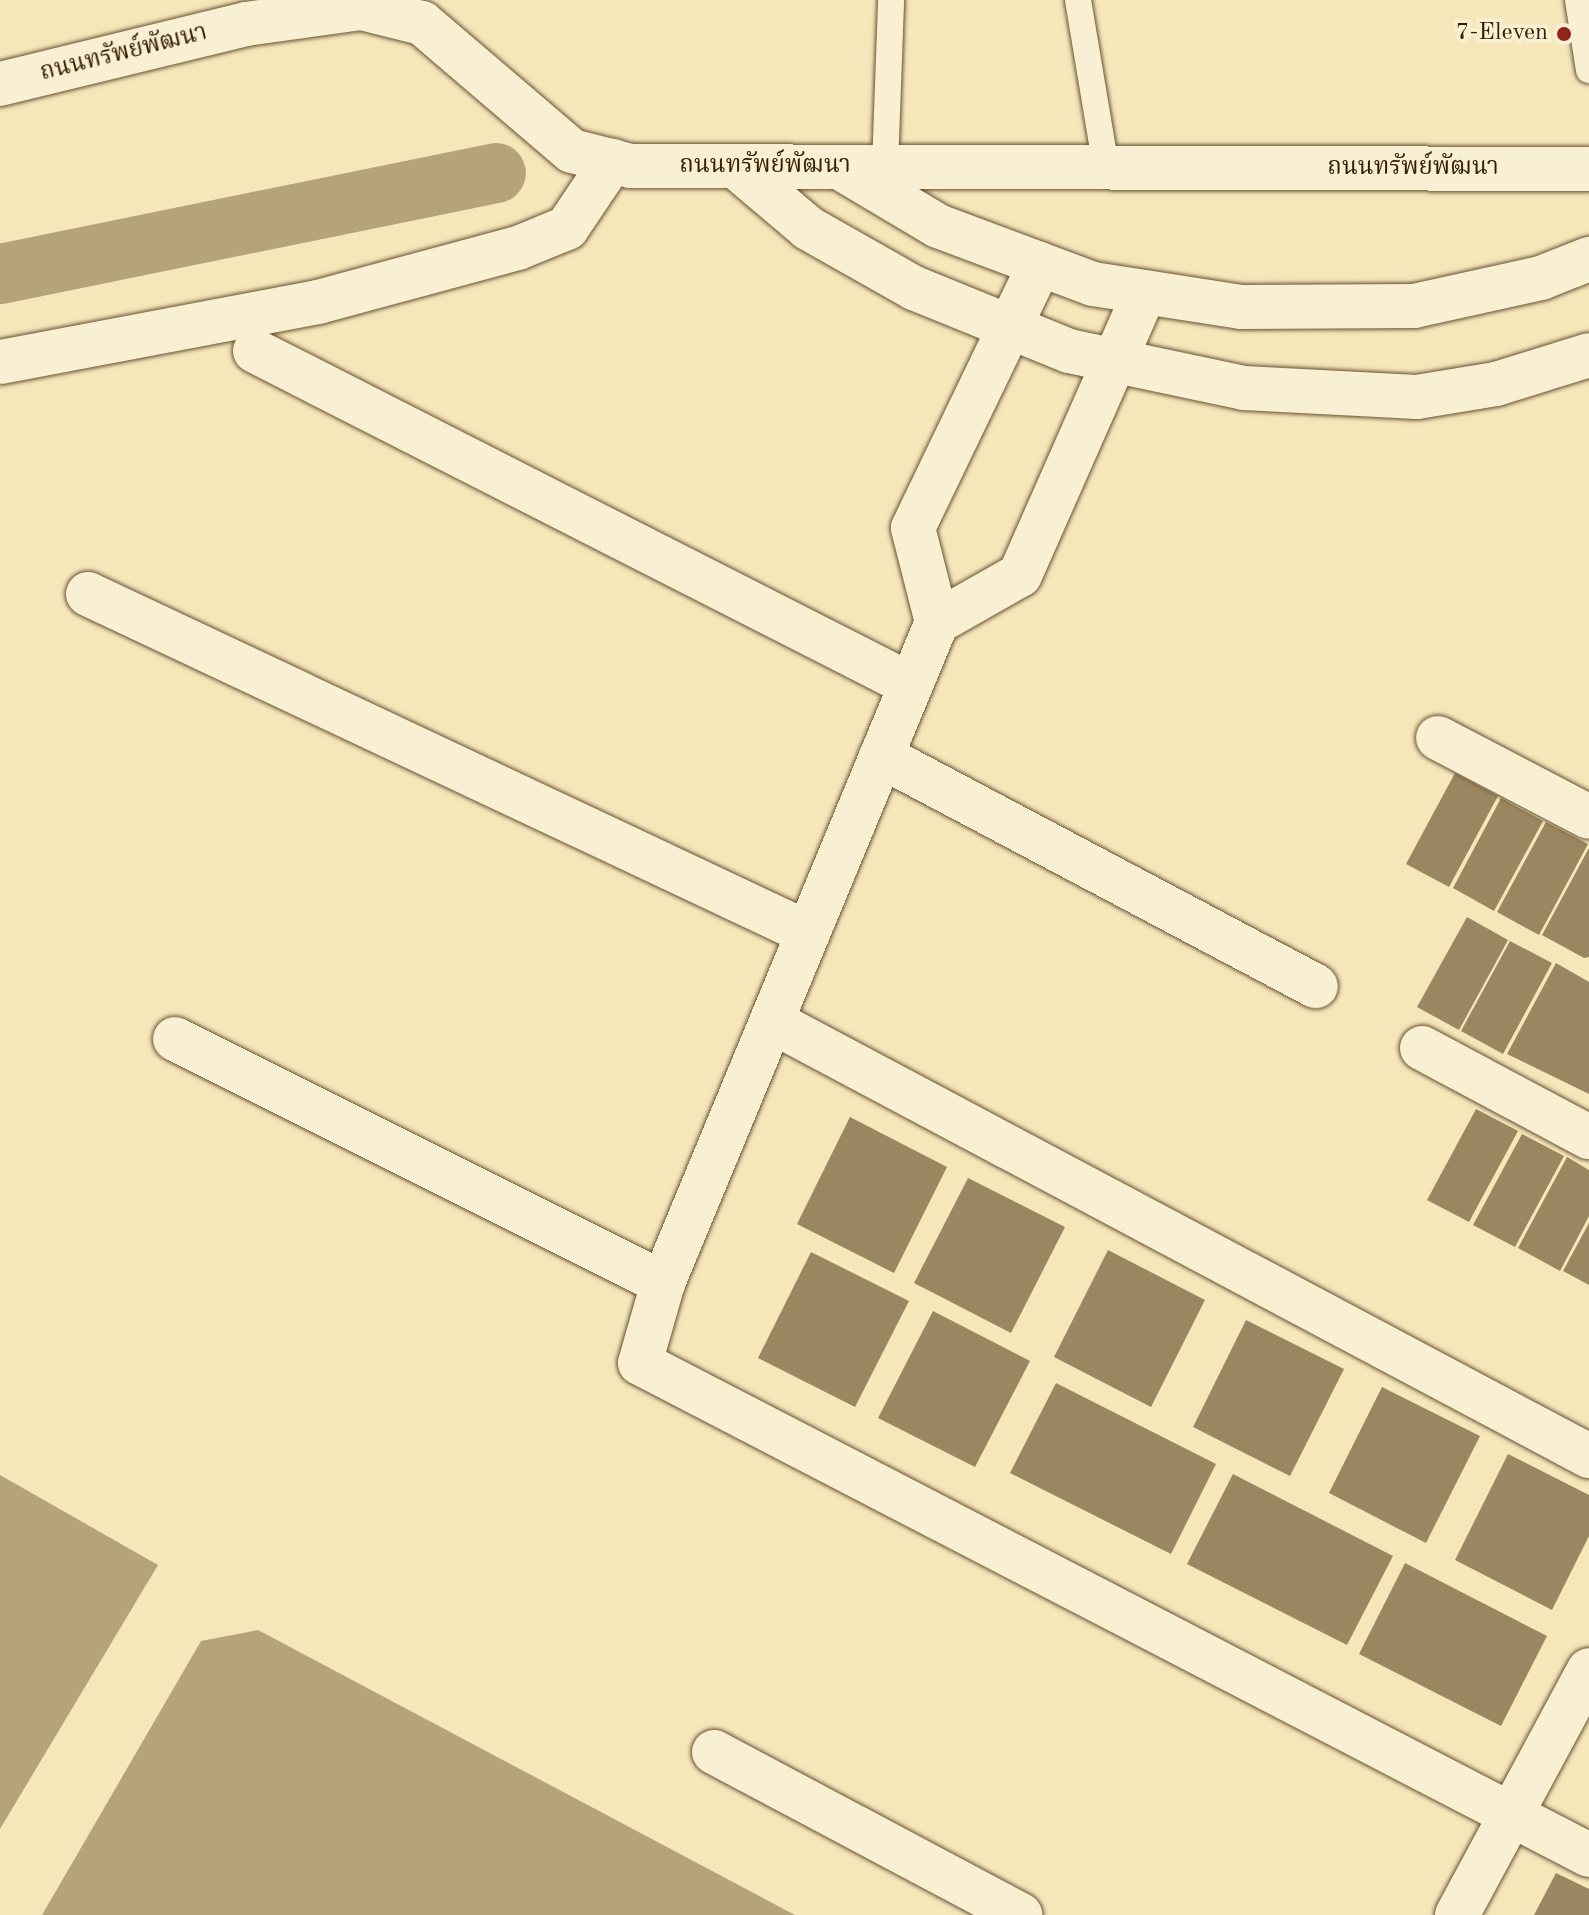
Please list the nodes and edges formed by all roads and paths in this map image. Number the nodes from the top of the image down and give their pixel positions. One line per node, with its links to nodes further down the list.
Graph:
1 (891, 0): 9 (lane)
2 (1078, 0): 10 (lane)
3 (1578, 0): 4 (lane)
4 (1589, 70)
5 (0, 84): 6 (street, ถนนทรัพย์พัฒนา)
6 (612, 161): 7 (street, ถนนทรัพย์พัฒนา); 19 (street)
7 (735, 166): 8 (street, ถนนทรัพย์พัฒนา); 15 (street)
8 (839, 167): 9 (street, ถนนทรัพย์พัฒนา); 12 (street)
9 (885, 167): 10 (street, ถนนทรัพย์พัฒนา)
10 (1106, 168): 11 (street, ถนนทรัพย์พัฒนา)
11 (1589, 169)
12 (1040, 264): 14 (street); 15 (street)
13 (1584, 275): 14 (street)
14 (1145, 292): 18 (street)
15 (1008, 326): 18 (street); 21 (street)
16 (255, 351): 22 (street)
17 (1589, 355): 18 (street)
18 (1118, 361): 21 (street)
19 (0, 362)
20 (88, 594): 26 (street)
21 (937, 622): 22 (street)
22 (911, 685): 24 (street)
23 (1438, 738): 25 (street)
24 (881, 756): 26 (street); 27 (street)
25 (1589, 817)
26 (808, 933): 28 (street)
27 (1316, 986)
28 (775, 1023): 32 (street); 33 (street)
29 (175, 1039): 32 (street)
30 (1422, 1048): 31 (street)
31 (1589, 1137)
32 (663, 1283): 36 (street)
33 (1589, 1456)
34 (1589, 1670): 36 (street)
35 (714, 1752): 38 (street)
36 (1512, 1815): 37 (street); 39 (street)
37 (1589, 1855)
38 (1020, 1915)
39 (1457, 1915)

